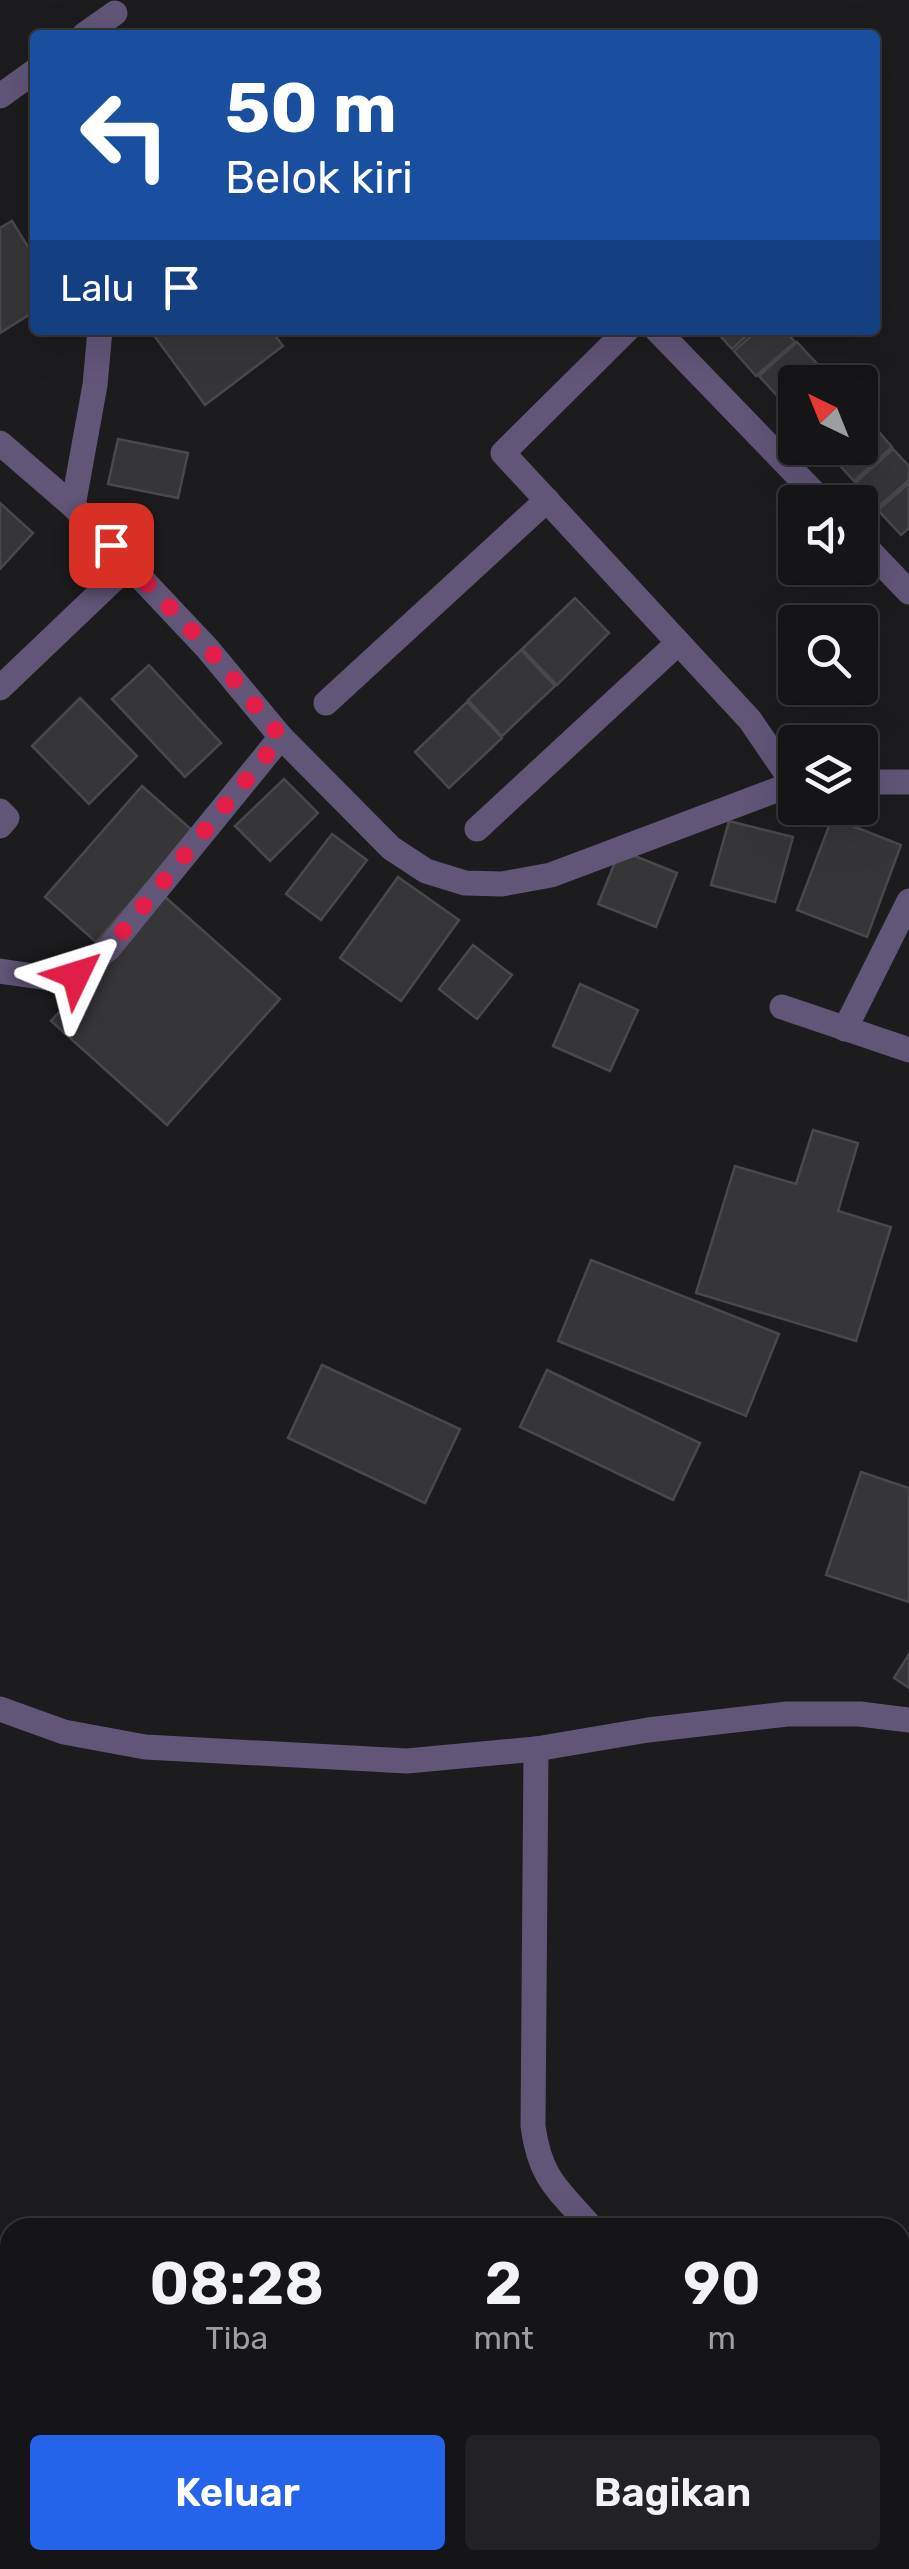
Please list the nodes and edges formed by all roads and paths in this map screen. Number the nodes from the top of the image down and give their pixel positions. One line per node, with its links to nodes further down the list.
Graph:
1 (115, 16): 2 (street)
2 (92, 30)
3 (30, 74): 4 (street)
4 (0, 96)
5 (100, 335): 11 (street)
6 (622, 335): 10 (street)
7 (662, 335): 9 (street)
8 (0, 443): 11 (street)
9 (807, 485)
10 (547, 500): 15 (street); 17 (street)
11 (73, 506): 13 (street)
12 (878, 560): 14 (street)
13 (130, 564): 16 (street); 18 (street)
14 (909, 592)
15 (678, 643): 19 (street); 25 (street)
16 (0, 688)
17 (326, 703)
18 (281, 737): 22 (street); 27 (street)
19 (778, 760)
20 (878, 782): 21 (street)
21 (909, 782)
22 (778, 789)
23 (0, 811): 24 (street)
24 (0, 826)
25 (477, 829)
26 (909, 901): 29 (street)
27 (0, 971)
28 (782, 1007): 29 (street)
29 (846, 1029): 30 (street)
30 (909, 1050)
31 (0, 1709): 33 (street)
32 (909, 1720): 33 (street)
33 (536, 1749): 34 (street)
34 (583, 2218)

